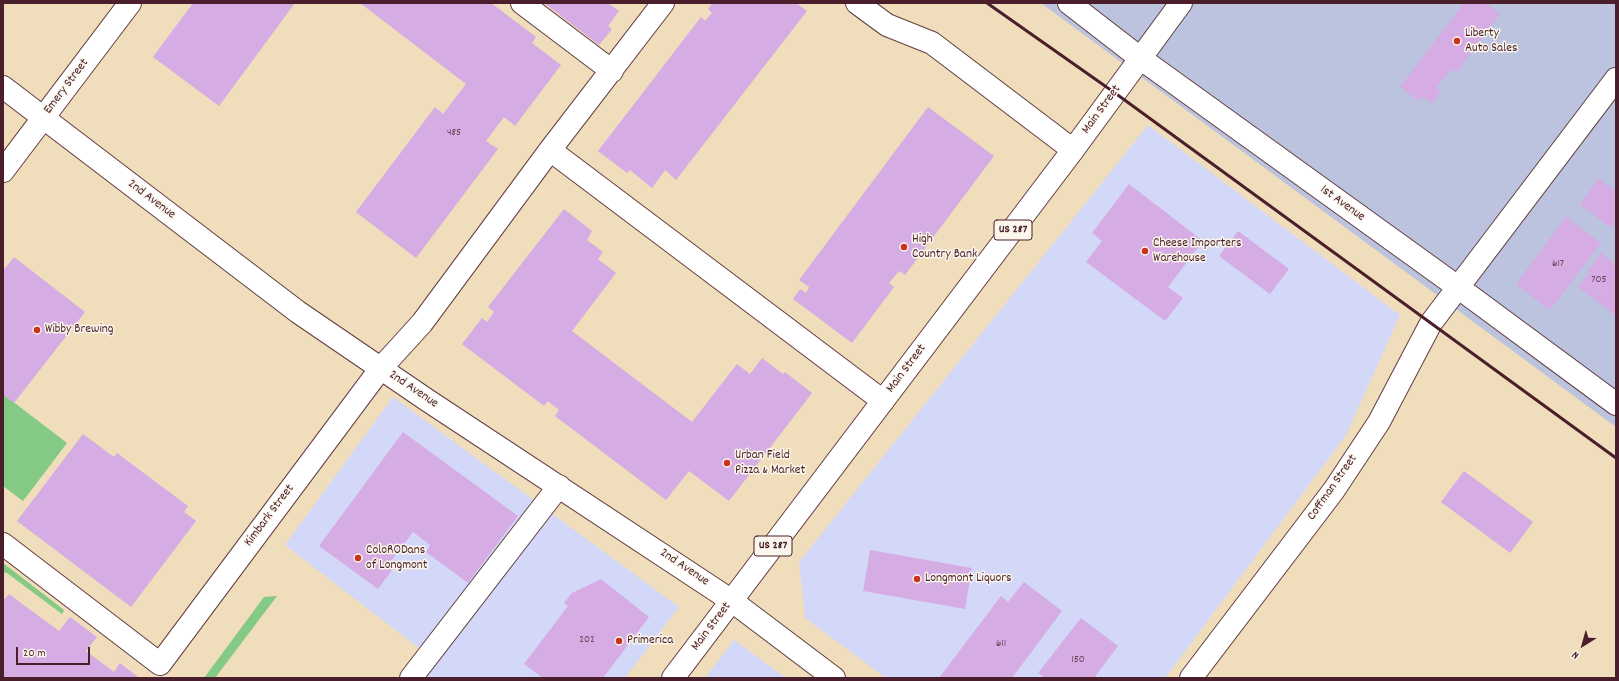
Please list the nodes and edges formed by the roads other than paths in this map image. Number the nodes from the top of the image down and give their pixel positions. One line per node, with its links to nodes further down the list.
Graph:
1 (130, 3): 11 (main road, Emery Street)
2 (522, 3): 8 (main road)
3 (664, 3): 8 (main road, Kimbark Street)
4 (857, 3): 13 (main road)
5 (1069, 3): 7 (main road, 1st Avenue)
6 (1181, 3): 7 (main road, US 287)
7 (1140, 58): 13 (main road, Main Street / US 287); 15 (main road, 1st Avenue)
8 (612, 71): 12 (main road, Kimbark Street)
9 (1616, 79): 15 (main road, Coffman Street)
10 (3, 87): 11 (main road, 2nd Avenue)
11 (44, 118): 14 (main road, Emery Street); 16 (main road, 2nd Avenue)
12 (550, 150): 16 (main road, Kimbark Street); 17 (main road)
13 (1073, 150): 17 (main road, Main Street / US 287)
14 (3, 171)
15 (1459, 288): 18 (main road, 1st Avenue); 25 (main road, Coffman Street)
16 (381, 368): 19 (main road, 2nd Avenue); 20 (main road, Kimbark Street)
17 (883, 400): 21 (main road, Main Street / US 287)
18 (1616, 404)
19 (559, 486): 21 (main road, 2nd Avenue); 22 (main road)
20 (3, 544)
21 (732, 601): 23 (main road, Main Street / US 287); 24 (main road, 2nd Avenue)
22 (411, 678)
23 (673, 678)
24 (834, 678)
25 (1191, 678)

